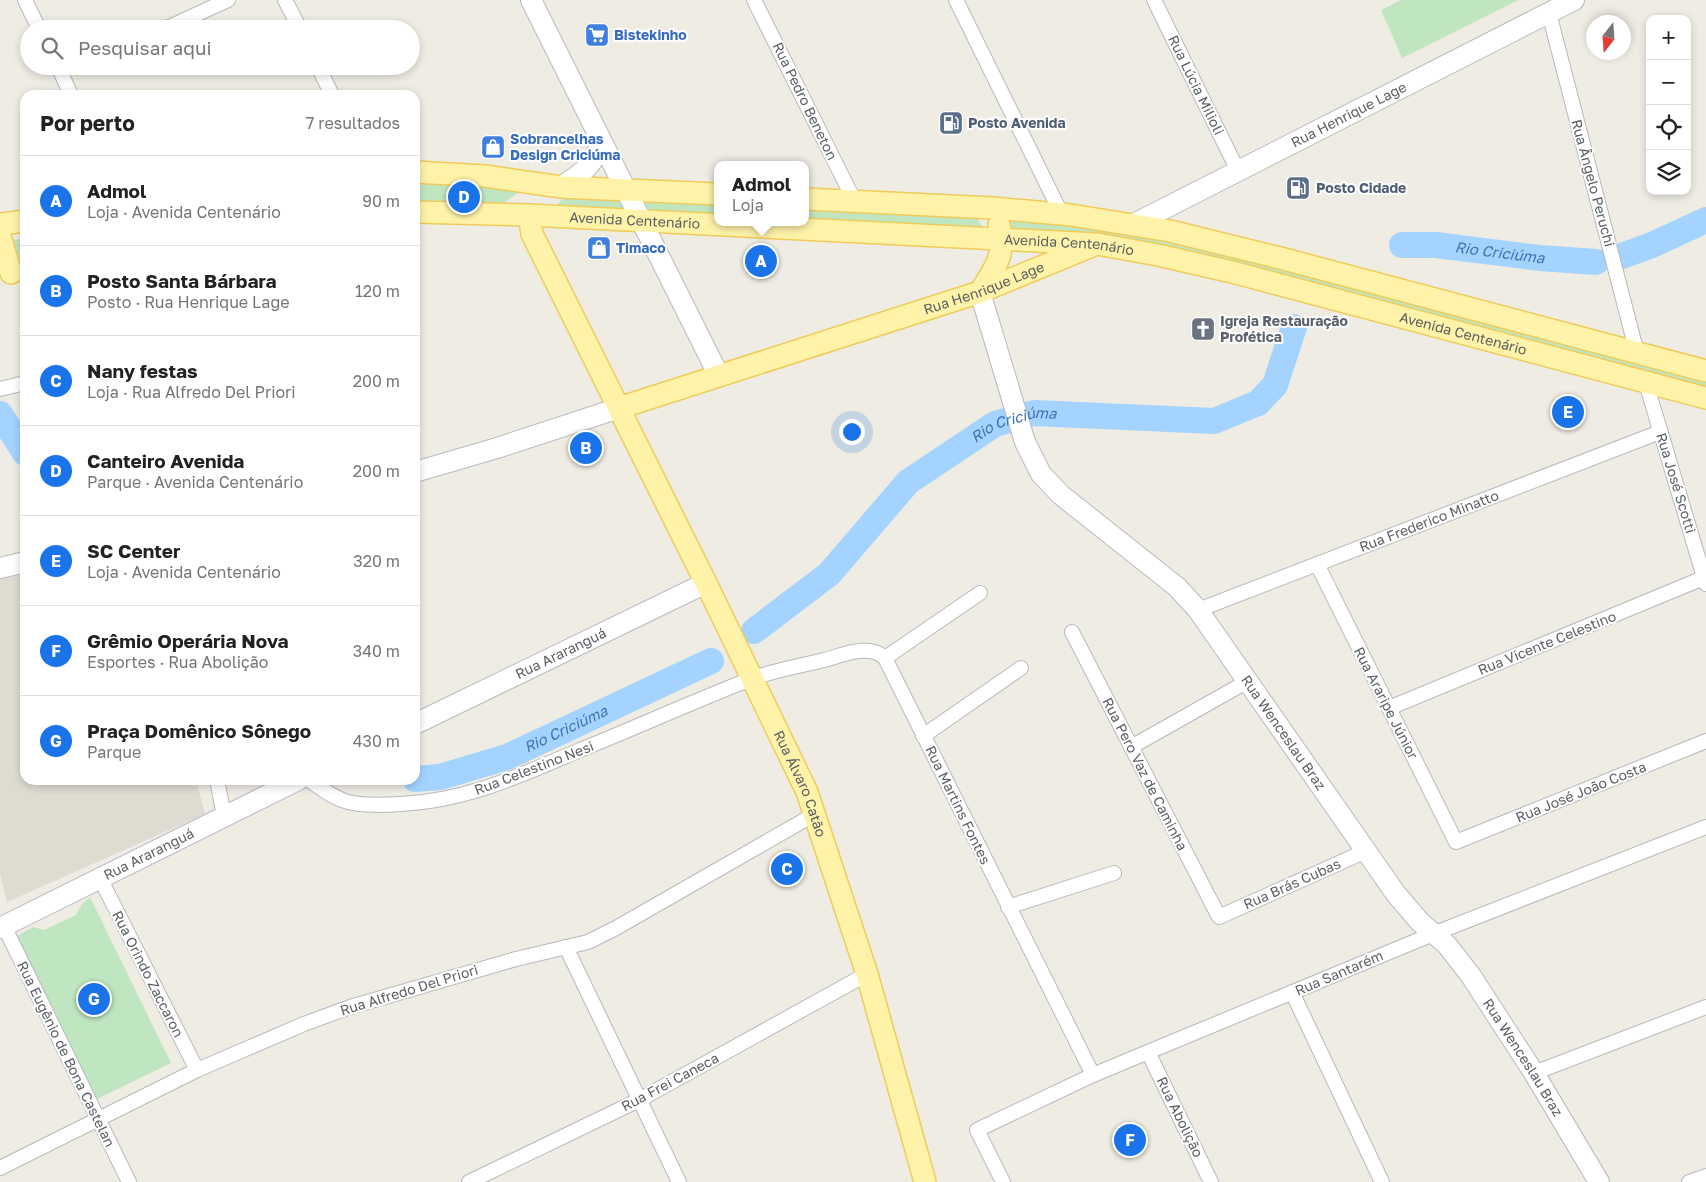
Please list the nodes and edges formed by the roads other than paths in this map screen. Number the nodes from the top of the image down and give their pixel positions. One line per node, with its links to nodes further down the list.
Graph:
1 (25, 0): 10 (street)
2 (228, 0): 11 (street)
3 (286, 0): 12 (street)
4 (531, 0): 17 (street)
5 (754, 0): 24 (street, Rua Pedro Beneton)
6 (956, 0): 27 (street)
7 (1154, 0): 18 (street, Rua Lúcia Milioli)
8 (1574, 0): 9 (street, Rua Henrique Lage)
9 (1549, 13): 18 (street, Rua Henrique Lage); 40 (street, Rua Ângelo Peruchi)
10 (35, 20)
11 (185, 20)
12 (296, 20)
13 (65, 75): 15 (street)
14 (322, 75): 16 (street)
15 (69, 90)
16 (330, 90)
17 (601, 142): 20 (street); 21 (street)
18 (1238, 171): 33 (street, Rua Henrique Lage)
19 (420, 172): 20 (main road)
20 (561, 187): 21 (main road); 28 (main road)
21 (625, 189): 22 (main road); 29 (street)
22 (714, 194)
23 (809, 199): 24 (main road, Avenida Centenário)
24 (855, 202): 25 (main road, Avenida Centenário)
25 (993, 208): 27 (main road, Avenida Centenário); 36 (main road)
26 (420, 212): 28 (main road, Avenida Centenário)
27 (1062, 215): 33 (main road, Avenida Centenário)
28 (524, 221): 29 (main road, Avenida Centenário); 47 (main road, Rua Álvaro Catão)
29 (641, 221): 32 (main road, Avenida Centenário); 42 (street)
30 (20, 222): 31 (main road)
31 (0, 224)
32 (714, 224)
33 (1134, 224): 37 (main road, Rua Henrique Lage); 40 (main road, Avenida Centenário)
34 (747, 226): 36 (main road, Avenida Centenário)
35 (0, 236): 38 (main road)
36 (1002, 238): 37 (main road, Avenida Centenário); 39 (main road)
37 (1097, 244): 39 (main road, Rua Henrique Lage); 43 (main road, Avenida Centenário)
38 (12, 272)
39 (980, 292): 42 (main road, Rua Henrique Lage); 56 (street, Rua Wenceslau Braz)
40 (1637, 353): 41 (main road, Avenida Centenário)
41 (1706, 370)
42 (719, 376): 47 (main road, Rua Henrique Lage)
43 (1646, 383): 46 (main road, Avenida Centenário); 48 (street, Rua José Scotti)
44 (20, 385): 45 (street)
45 (0, 389)
46 (1706, 398)
47 (620, 408): 49 (street, Rua Henrique Lage); 54 (main road, Rua Álvaro Catão)
48 (1660, 432): 51 (street, Rua Frederico Minatto); 53 (street, Rua José Scotti)
49 (420, 471)
50 (20, 563): 52 (street)
51 (1316, 564): 56 (street, Rua Frederico Minatto); 62 (street, Rua Araripe Júnior)
52 (0, 568)
53 (1705, 580): 62 (street, Rua Vicente Celestino)
54 (706, 583): 60 (main road, Rua Álvaro Catão); 63 (street, Rua Araranguá)
55 (980, 593): 58 (street)
56 (1198, 610): 61 (street, Rua Wenceslau Braz)
57 (1072, 632): 66 (street, Rua Pero Vaz de Caminha)
58 (885, 658): 60 (street); 64 (street, Rua Martins Fontes)
59 (1021, 668): 64 (street)
60 (753, 678): 69 (street, Rua Celestino Nesi); 70 (main road, Rua Álvaro Catão)
61 (1248, 681): 66 (street); 74 (street, Rua Wenceslau Braz)
62 (1389, 708): 73 (street, Rua Araripe Júnior)
63 (420, 722)
64 (924, 736): 77 (street, Rua Martins Fontes)
65 (1706, 741): 73 (street, Rua José João Costa)
66 (1131, 747): 78 (street, Rua Pero Vaz de Caminha)
67 (218, 785): 71 (street)
68 (288, 785): 71 (street, Rua Araranguá)
69 (317, 785)
70 (816, 814): 81 (street, Rua Alfredo Del Priori); 82 (main road, Rua Álvaro Catão)
71 (224, 816): 76 (street, Rua Araranguá)
72 (1706, 827): 80 (street, Rua Santarém)
73 (1456, 842)
74 (1366, 851): 78 (street, Rua Brás Cubas); 80 (street, Rua Wenceslau Braz)
75 (1114, 873): 77 (street)
76 (100, 878): 79 (street, Rua Araranguá); 86 (street, Rua Orindo Zaccaron)
77 (1008, 907): 88 (street, Rua Martins Fontes)
78 (1219, 917)
79 (1, 922): 90 (street, Rua Eugênio de Bona Castelan)
80 (1433, 934): 83 (street, Rua Santarém); 87 (street, Rua Wenceslau Braz)
81 (566, 947): 86 (street, Rua Alfredo Del Priori); 89 (street)
82 (867, 974): 89 (street, Rua Frei Caneca); 96 (main road, Rua Álvaro Catão)
83 (1292, 992): 85 (street, Rua Santarém); 99 (street)
84 (1706, 1007): 87 (street)
85 (1148, 1052): 88 (street, Rua Santarém); 98 (street, Rua Abolição)
86 (197, 1070): 90 (street, Rua Alfredo Del Priori)
87 (1534, 1073): 100 (street, Rua Wenceslau Braz)
88 (1093, 1075): 97 (street, Rua Santarém)
89 (639, 1100): 94 (street, Rua Frei Caneca); 95 (street)
90 (98, 1119): 91 (street, Rua Alfredo Del Priori); 93 (street, Rua Eugênio de Bona Castelan)
91 (0, 1168)
92 (1706, 1176): 101 (street)
93 (129, 1182)
94 (469, 1182)
95 (679, 1182)
96 (925, 1182)
97 (1002, 1182)
98 (1211, 1182)
99 (1382, 1182)
100 (1599, 1182)
101 (1689, 1182)

